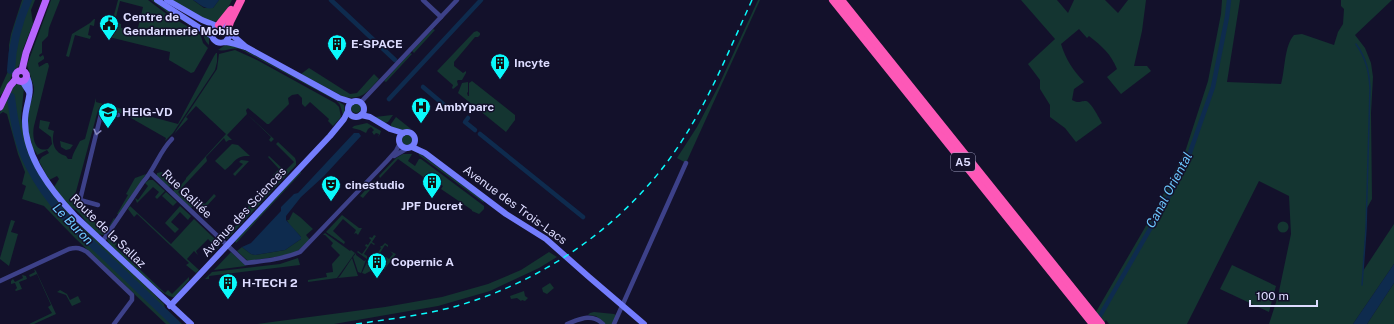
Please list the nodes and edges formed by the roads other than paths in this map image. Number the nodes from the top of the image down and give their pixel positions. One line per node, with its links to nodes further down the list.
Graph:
1 (46, 0): 16 (main road)
2 (157, 0): 13 (street)
3 (167, 0): 11 (street)
4 (236, 0): 11 (highway)
5 (241, 0): 12 (highway)
6 (423, 0): 10 (street)
7 (457, 0): 10 (street)
8 (833, 0): 46 (highway, A5)
9 (841, 0): 47 (highway, A5)
10 (441, 16): 17 (street)
11 (218, 26): 12 (street); 13 (street)
12 (229, 31): 14 (street); 15 (street)
13 (212, 36): 14 (street)
14 (225, 42): 15 (street)
15 (246, 47): 18 (street)
16 (22, 76): 19 (main road); 35 (street, Route de la Sallaz)
17 (363, 105): 18 (street); 21 (street); 22 (street)
18 (349, 106): 21 (street); 24 (street, Avenue des Sciences)
19 (0, 107)
20 (118, 115): 34 (street, one-way to 34)
21 (359, 116): 22 (street); 24 (street, Avenue des Sciences)
22 (370, 117): 23 (street)
23 (390, 129): 25 (street); 28 (street)
24 (333, 132): 36 (street, Avenue des Sciences)
25 (403, 133): 27 (street); 28 (street)
26 (172, 139): 33 (street)
27 (416, 140): 29 (street); 30 (street, Avenue des Trois-Lacs)
28 (399, 141): 29 (street); 31 (street)
29 (410, 147): 30 (street, Avenue des Trois-Lacs); 31 (street)
30 (425, 153): 38 (street, Avenue des Trois-Lacs)
31 (387, 161): 36 (street, Rue Galilée)
32 (686, 163): 38 (street)
33 (151, 173): 35 (street); 36 (street, Rue Galilée)
34 (98, 205)
35 (102, 242): 39 (street, Route de la Sallaz)
36 (227, 245): 39 (street, Avenue des Sciences)
37 (0, 281): 40 (street)
38 (622, 305): 44 (street); 45 (street, Avenue des Trois-Lacs)
39 (170, 306): 41 (street, Route de la Sallaz)
40 (114, 324)
41 (191, 324)
42 (568, 324): 43 (street)
43 (603, 324)
44 (614, 324)
45 (644, 324)
46 (1093, 324)
47 (1101, 324)

